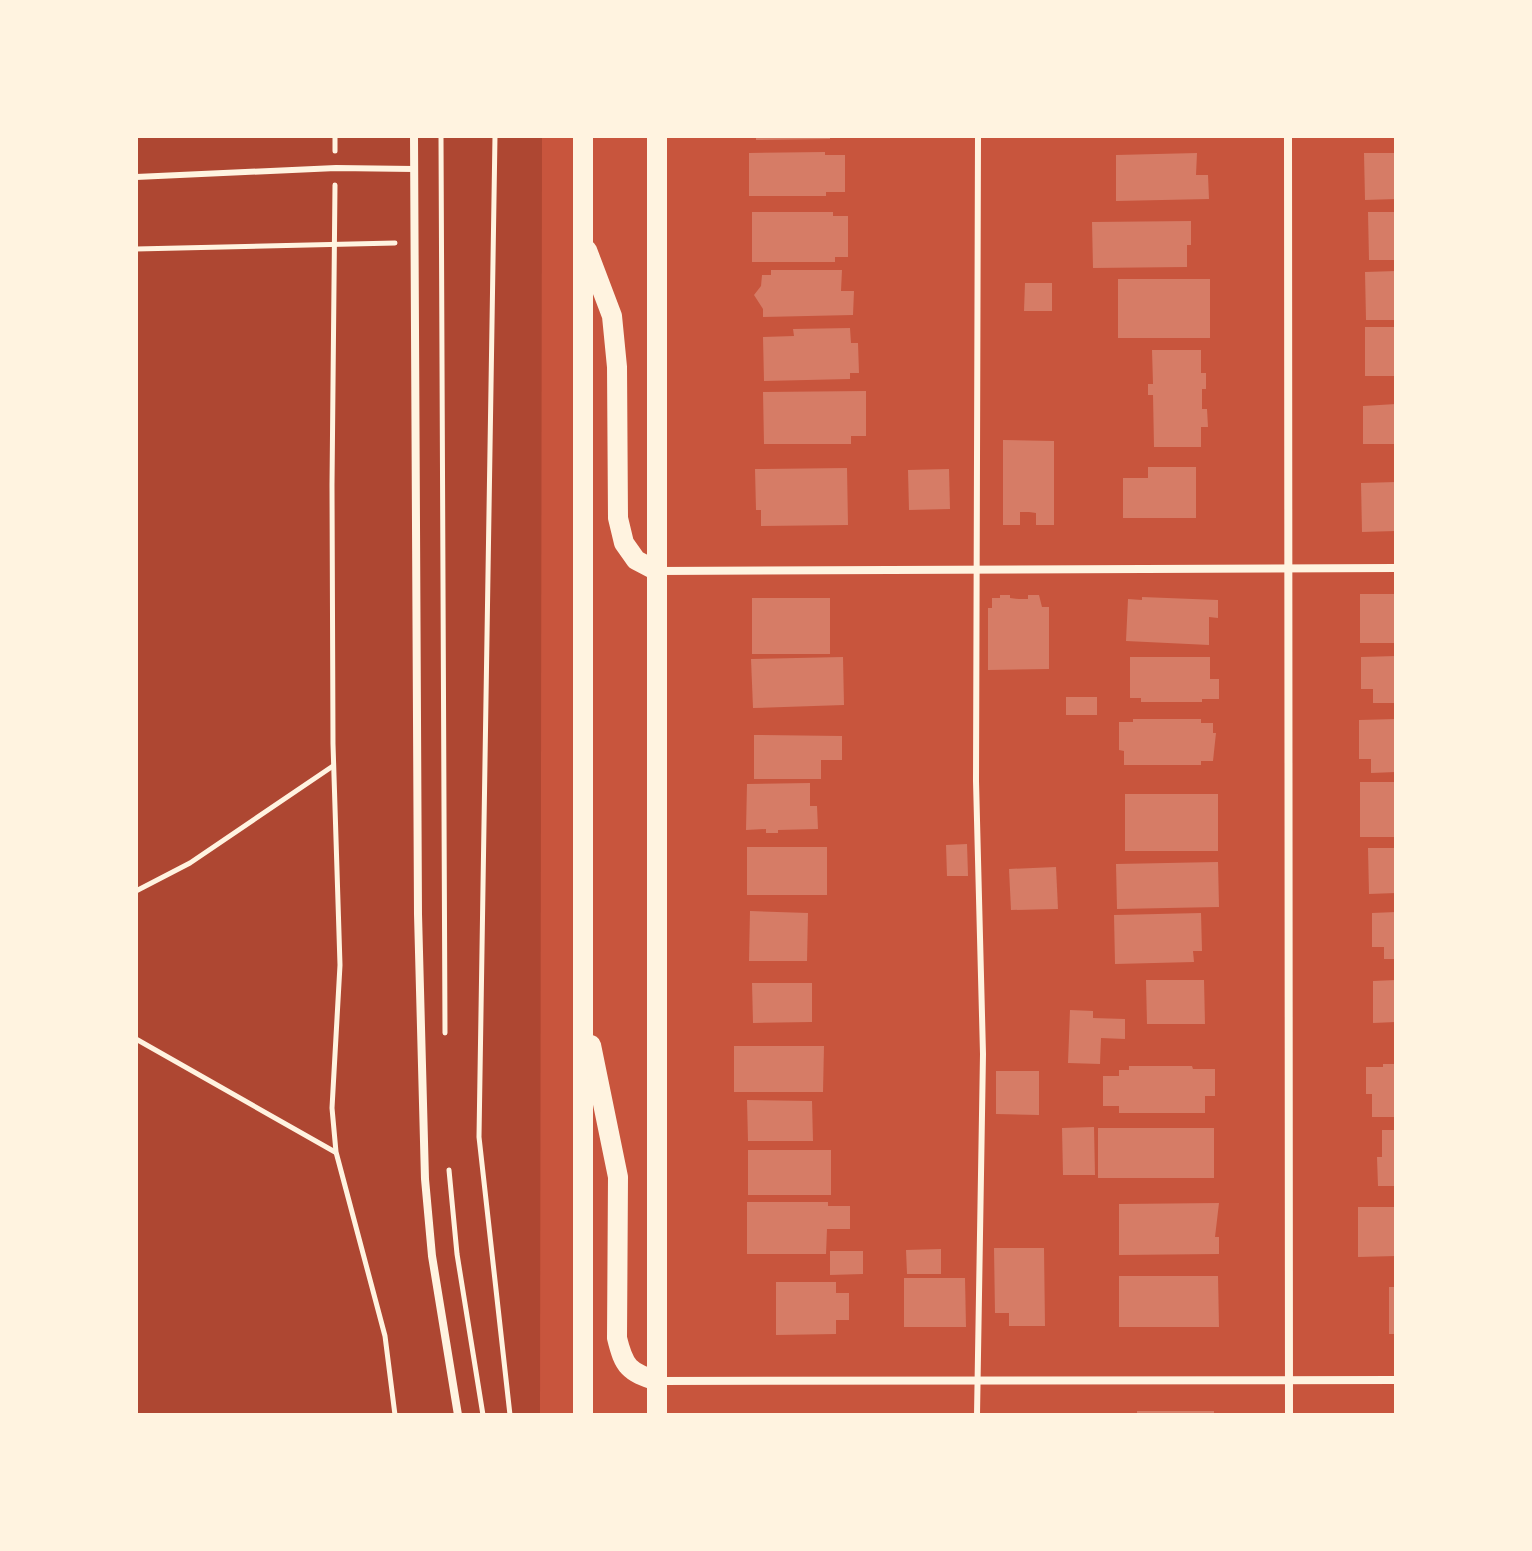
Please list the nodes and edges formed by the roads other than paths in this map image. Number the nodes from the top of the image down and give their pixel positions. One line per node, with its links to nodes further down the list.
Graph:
1 (414, 136): 6 (street)
2 (583, 136): 8 (main road)
3 (657, 136): 12 (main road)
4 (978, 136): 11 (lane)
5 (1288, 136): 10 (street)
6 (414, 169): 7 (lane); 18 (street)
7 (136, 177)
8 (583, 238): 12 (main road); 13 (main road)
9 (1396, 568): 10 (street)
10 (1288, 569): 11 (street); 14 (street)
11 (975, 570): 12 (street); 17 (lane)
12 (657, 571): 16 (main road)
13 (583, 1002): 16 (main road); 19 (main road)
14 (1289, 1380): 15 (street); 17 (street); 22 (street)
15 (1396, 1380)
16 (657, 1381): 17 (street); 20 (main road)
17 (978, 1381): 21 (lane)
18 (458, 1415)
19 (583, 1415)
20 (657, 1415)
21 (977, 1415)
22 (1289, 1415)

